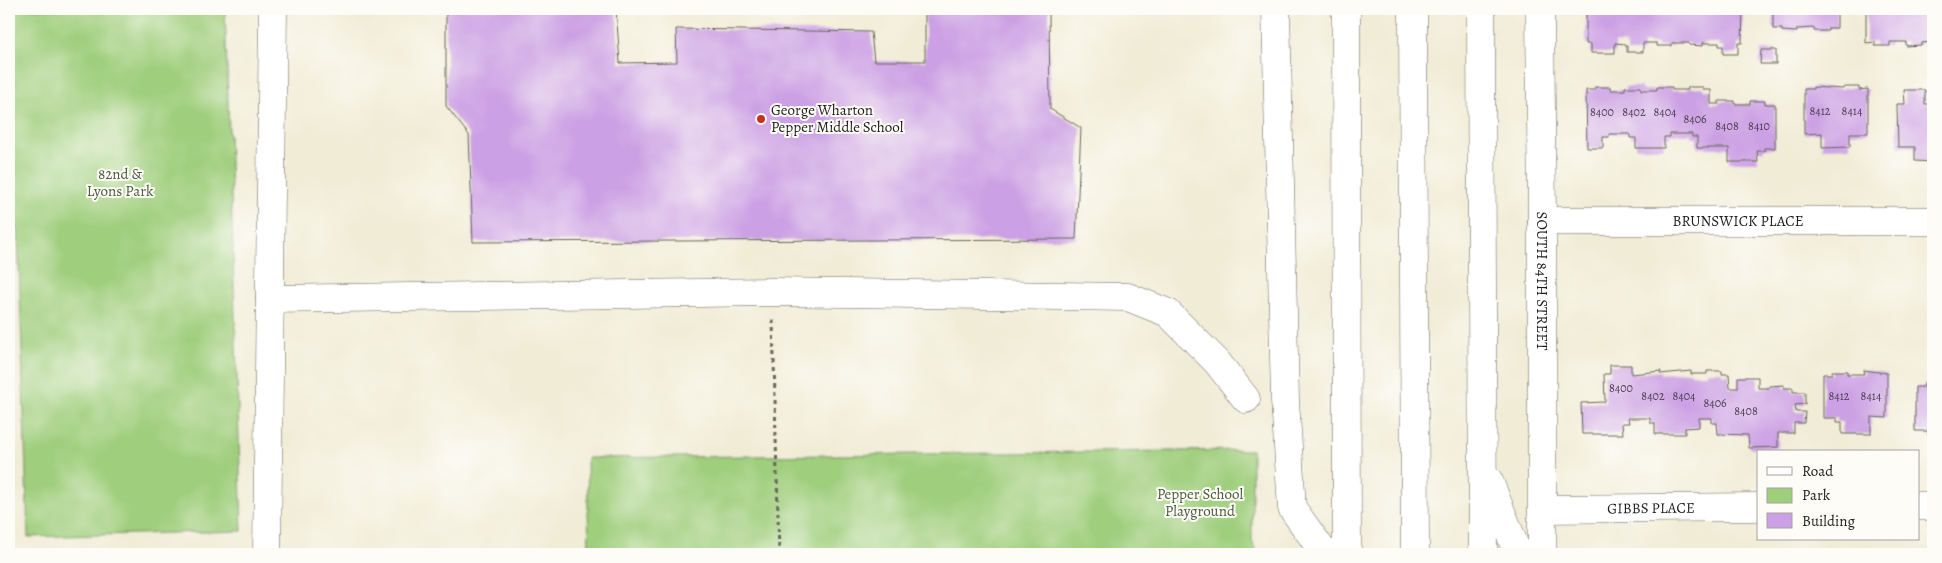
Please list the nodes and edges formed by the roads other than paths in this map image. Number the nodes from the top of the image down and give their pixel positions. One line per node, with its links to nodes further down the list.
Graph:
1 (272, 9): 9 (street)
2 (1276, 9): 17 (street)
3 (1346, 9): 18 (street)
4 (1413, 9): 19 (street)
5 (1481, 9): 11 (street)
6 (1540, 9): 7 (street, SOUTH 84TH STREET)
7 (1542, 221): 8 (street, BRUNSWICK PLACE); 15 (street, SOUTH 84TH STREET)
8 (1933, 221)
9 (270, 299): 10 (street); 16 (street)
10 (1246, 399)
11 (1484, 468): 20 (street); 21 (street)
12 (1920, 506): 13 (street)
13 (1933, 506)
14 (1757, 507): 15 (street, GIBBS PLACE)
15 (1543, 509): 22 (street, SOUTH 84TH STREET)
16 (267, 554)
17 (1329, 554)
18 (1347, 554)
19 (1415, 554)
20 (1484, 554)
21 (1518, 554)
22 (1542, 554)

